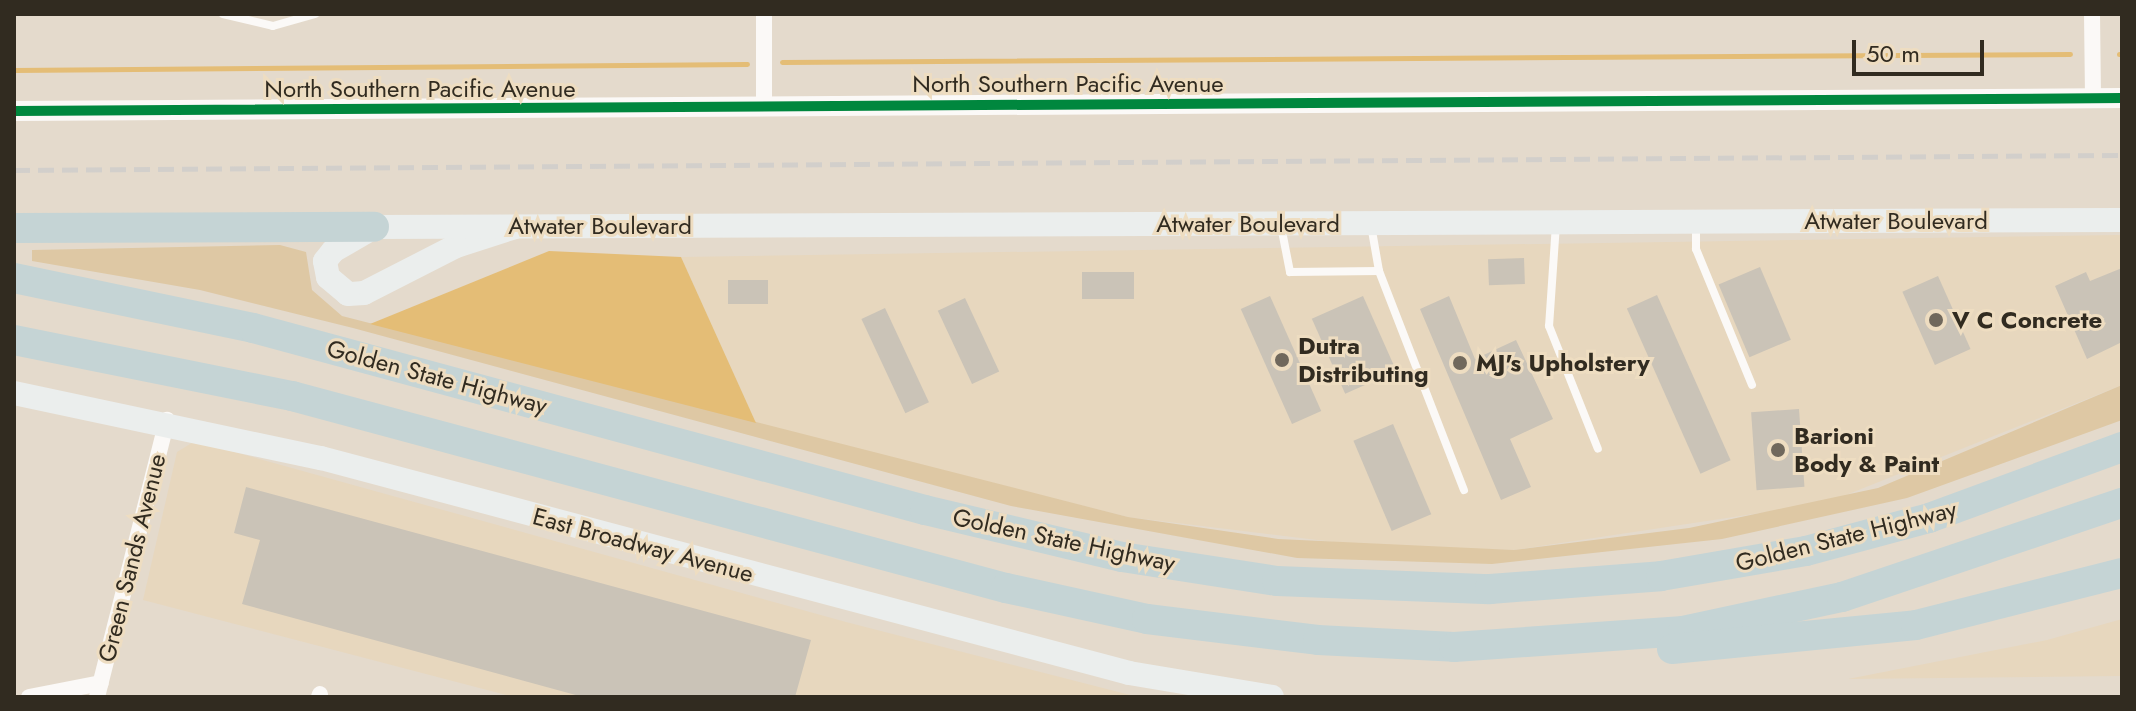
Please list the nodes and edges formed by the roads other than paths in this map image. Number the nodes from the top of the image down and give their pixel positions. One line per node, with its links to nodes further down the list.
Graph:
1 (223, 14): 2 (lane)
2 (315, 14)
3 (764, 14): 7 (street)
4 (2092, 14): 5 (street)
5 (2093, 98): 6 (street, North Southern Pacific Avenue); 7 (street, North Southern Pacific Avenue)
6 (2122, 98)
7 (764, 106): 8 (street, North Southern Pacific Avenue)
8 (14, 111)
9 (2122, 220): 10 (main road, Atwater Boulevard)
10 (1696, 222): 11 (main road, Atwater Boulevard); 20 (lane)
11 (1556, 223): 13 (main road, Atwater Boulevard); 24 (lane)
12 (1281, 224): 13 (main road, Atwater Boulevard); 15 (main road, Atwater Boulevard); 17 (lane)
13 (1371, 224): 17 (lane)
14 (374, 227): 15 (main road, Atwater Boulevard); 15 (main road); 16 (highway)
15 (515, 227)
16 (14, 228)
17 (1379, 271): 25 (lane)
18 (14, 278): 23 (highway, Golden State Highway)
19 (14, 340): 28 (highway)
20 (1752, 385)
21 (14, 393): 22 (main road, East Broadway Avenue)
22 (167, 420): 29 (main road, East Broadway Avenue); 30 (street, Green Sands Avenue)
23 (2122, 447)
24 (1598, 449)
25 (1464, 490)
26 (2122, 503): 28 (highway)
27 (2122, 573): 28 (highway)
28 (1454, 647)
29 (1169, 689): 32 (main road, East Broadway Avenue)
30 (99, 690): 31 (street)
31 (29, 697)
32 (1272, 697)

